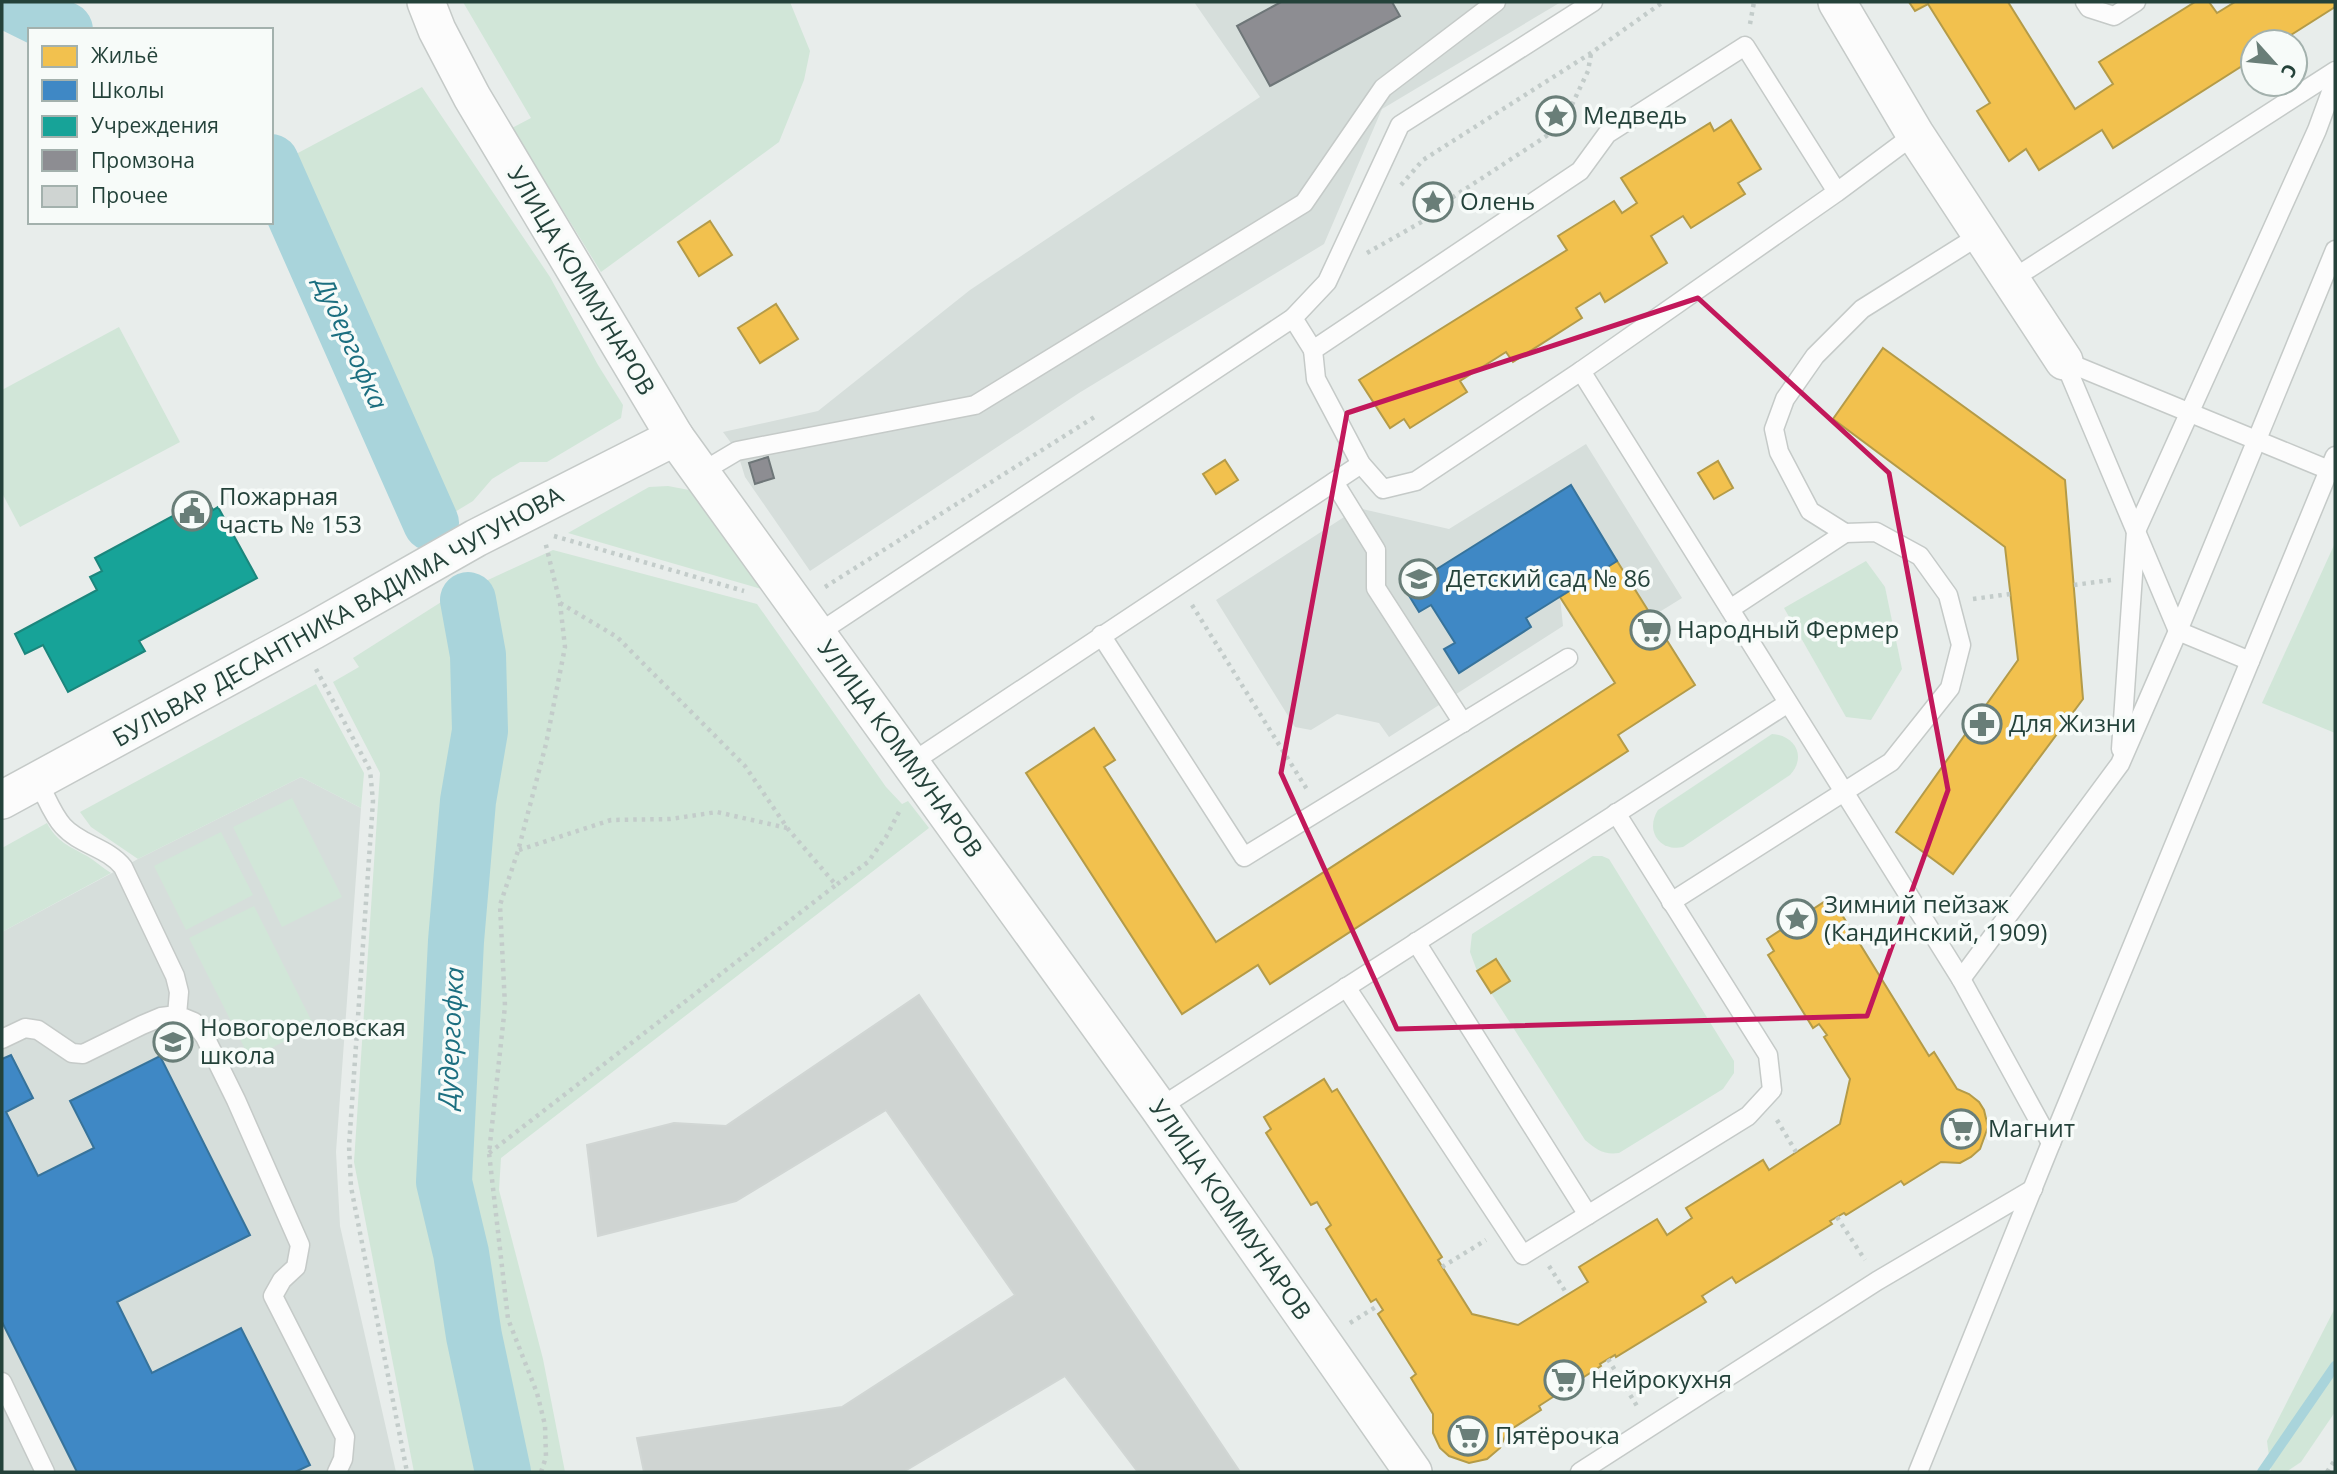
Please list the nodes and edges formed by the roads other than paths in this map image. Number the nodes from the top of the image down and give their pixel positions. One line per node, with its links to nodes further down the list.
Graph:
1 (426, 2): 19 (street, УЛИЦА КОММУНАРОВ)
2 (1496, 2): 23 (lane)
3 (1593, 2): 14 (lane)
4 (1837, 2): 9 (street)
5 (2085, 2): 6 (lane)
6 (2136, 2)
7 (2335, 71): 13 (lane)
8 (2335, 81): 18 (lane)
9 (1915, 134): 10 (lane); 11 (street)
10 (1837, 192): 15 (lane); 17 (lane)
11 (1980, 235): 13 (street); 26 (lane)
12 (2335, 250): 20 (lane)
13 (2011, 280): 16 (street)
14 (1293, 318): 15 (lane); 28 (lane)
15 (1313, 350): 22 (lane)
16 (2064, 361): 18 (lane); 25 (lane)
17 (1581, 371): 22 (lane); 27 (lane)
18 (2189, 412): 20 (lane); 25 (lane)
19 (675, 437): 23 (street, УЛИЦА КОММУНАРОВ); 37 (street, БУЛЬВАР ДЕСАНТНИКА ВАДИМА ЧУГУНОВА)
20 (2257, 440): 21 (lane); 29 (lane)
21 (2332, 463): 32 (lane)
22 (1361, 464): 24 (lane)
23 (700, 473): 28 (street, УЛИЦА КОММУНАРОВ)
24 (1334, 482): 30 (lane); 34 (lane)
25 (2136, 531): 29 (lane); 36 (lane)
26 (1845, 533): 27 (lane); 38 (lane)
27 (1730, 609): 33 (lane)
28 (807, 620): 35 (street, УЛИЦА КОММУНАРОВ)
29 (2178, 631): 32 (lane); 36 (lane)
30 (1101, 635): 34 (lane); 35 (lane)
31 (1568, 658): 34 (lane)
32 (2250, 661): 48 (lane)
33 (1788, 703): 38 (lane); 40 (lane)
34 (1463, 723)
35 (911, 763): 47 (street, УЛИЦА КОММУНАРОВ)
36 (2120, 764): 43 (lane)
37 (38, 782): 39 (street, БУЛЬВАР ДЕСАНТНИКА ВАДИМА ЧУГУНОВА); 45 (lane)
38 (1844, 792): 41 (lane); 43 (lane)
39 (2, 800)
40 (1616, 813): 41 (lane); 42 (lane)
41 (1671, 902): 50 (lane)
42 (1416, 942): 44 (lane); 50 (lane)
43 (1961, 979): 48 (lane)
44 (1346, 987): 47 (lane); 50 (lane)
45 (177, 1015): 46 (lane); 53 (lane)
46 (2, 1039)
47 (1159, 1108): 54 (street, УЛИЦА КОММУНАРОВ)
48 (2051, 1143): 49 (lane)
49 (2033, 1189): 55 (lane); 56 (lane)
50 (1588, 1215)
51 (2, 1382): 52 (lane)
52 (45, 1472)
53 (337, 1472)
54 (1413, 1472)
55 (1580, 1472)
56 (1919, 1472)

